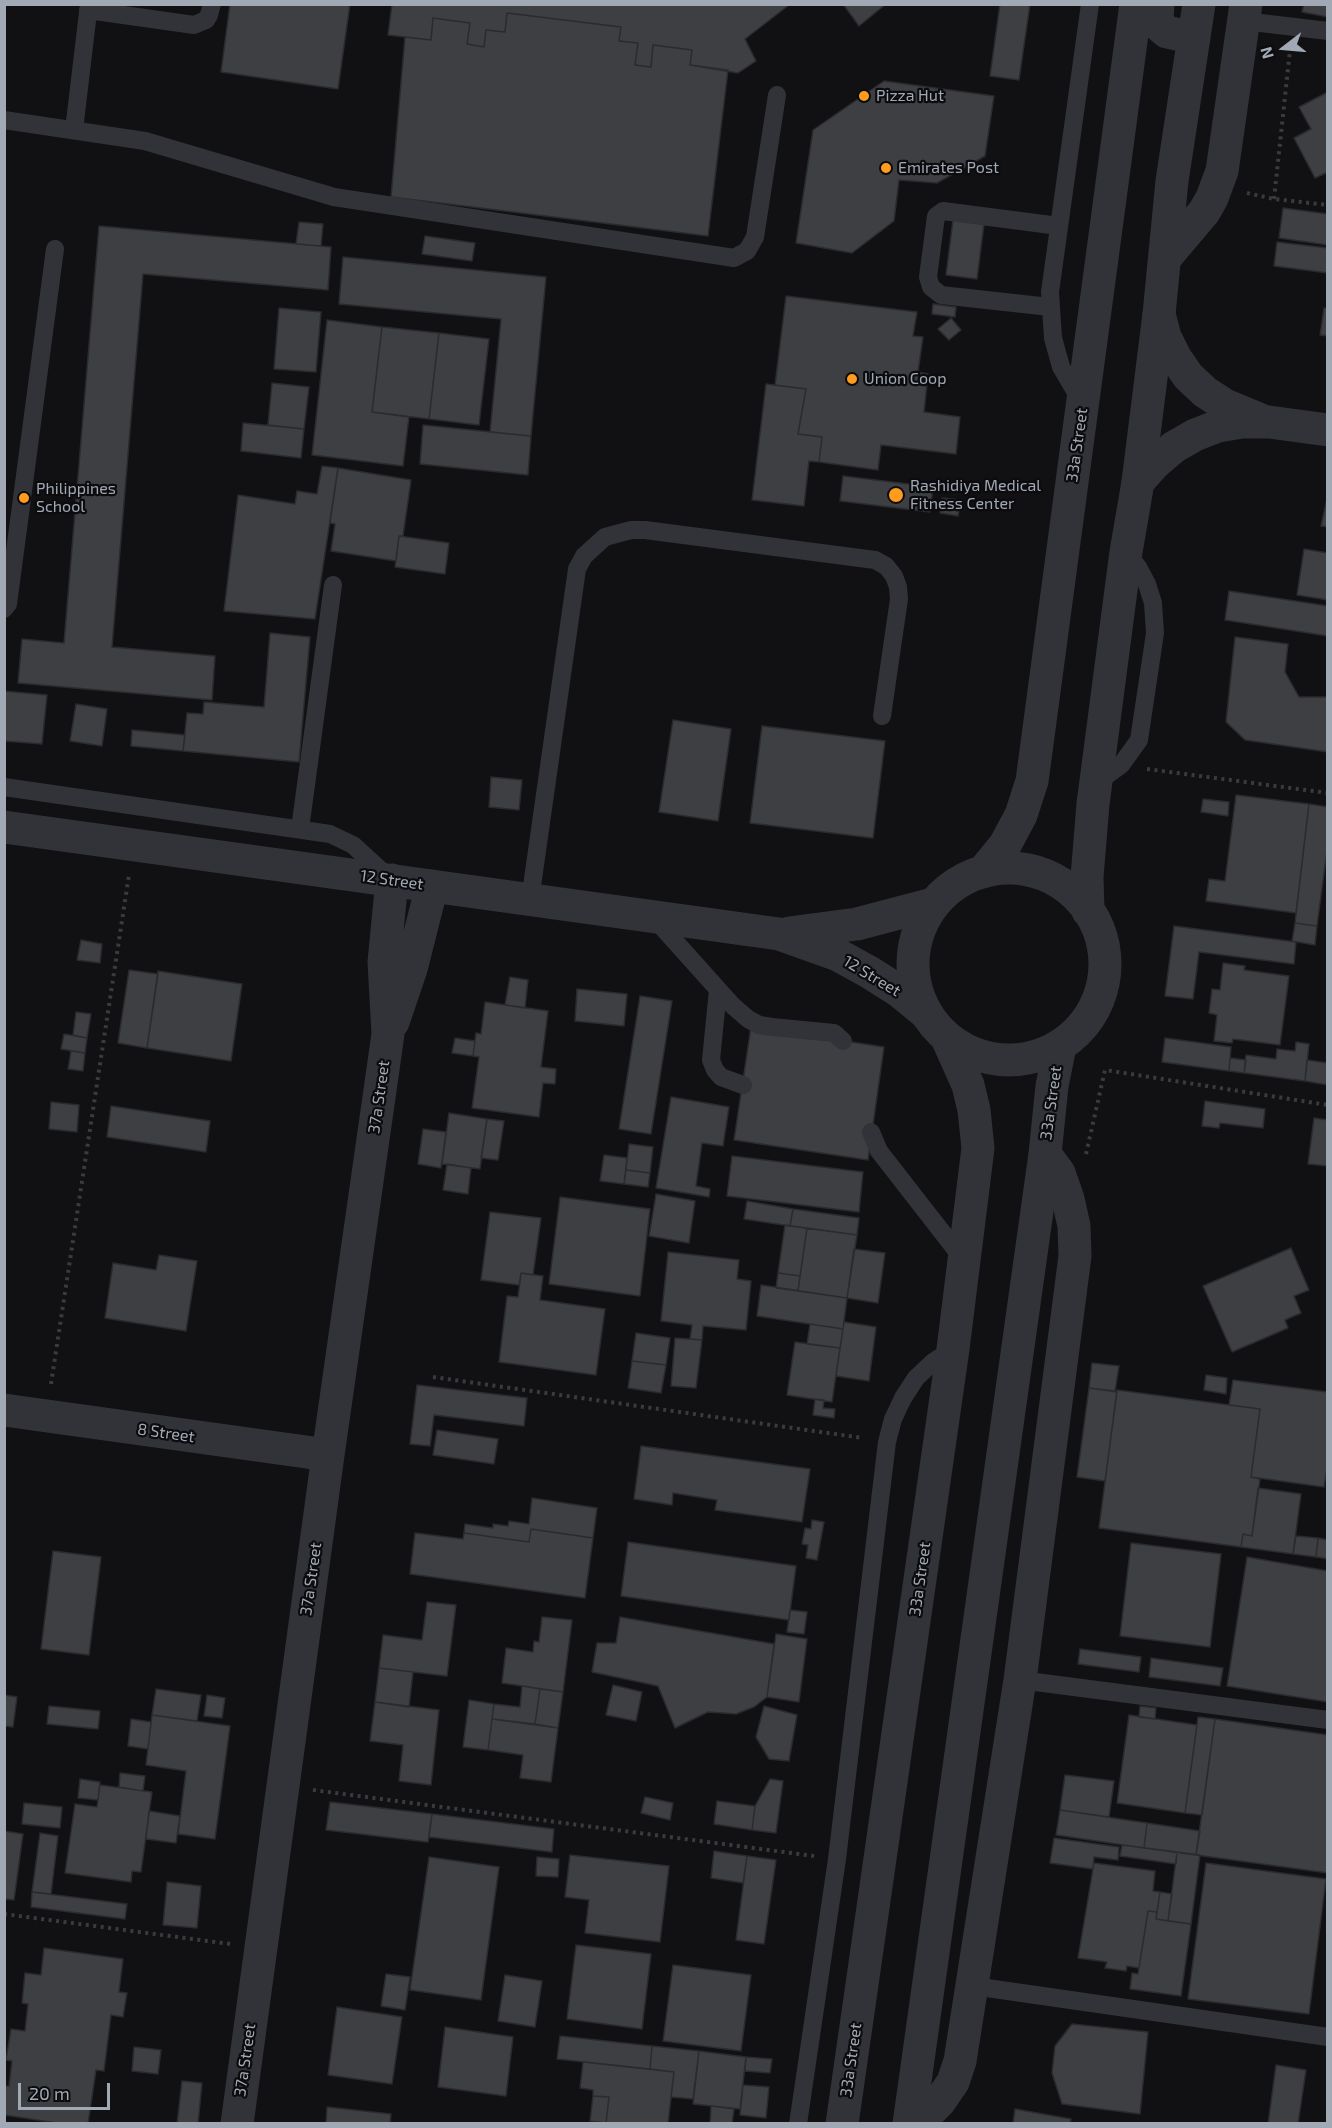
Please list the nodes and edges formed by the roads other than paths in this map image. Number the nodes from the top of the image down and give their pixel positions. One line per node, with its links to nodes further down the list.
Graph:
1 (212, 4): 6 (lane)
2 (1090, 4): 13 (lane)
3 (1136, 4): 18 (street, 33a Street)
4 (1158, 4): 9 (street)
5 (1199, 4): 9 (street)
6 (88, 7): 12 (lane)
7 (1245, 13): 8 (lane); 15 (street)
8 (1328, 31)
9 (1194, 38): 15 (street)
10 (777, 95): 12 (lane)
11 (4, 120): 12 (lane)
12 (74, 130)
13 (1059, 226): 16 (lane); 16 (lane)
14 (55, 249): 23 (lane)
15 (1165, 258): 17 (street)
16 (1050, 306): 18 (lane)
17 (1159, 314): 19 (street); 21 (street)
18 (1083, 404): 28 (street, 33a Street)
19 (1269, 422): 20 (street); 21 (street)
20 (1328, 430)
21 (1138, 482): 33 (street)
22 (333, 585): 27 (lane)
23 (4, 609)
24 (882, 716): 31 (lane)
25 (4, 787): 27 (lane)
26 (4, 827): 29 (street, 12 Street)
27 (300, 829): 29 (lane)
28 (983, 872): 32 (street); 33 (street)
29 (392, 880): 30 (street, 12 Street); 38 (street, 37a Street)
30 (432, 886): 31 (street, 12 Street); 38 (street, 37a Street)
31 (530, 900): 34 (street, 12 Street)
32 (933, 904): 35 (street, 12 Street); 37 (street)
33 (1088, 911): 40 (street)
34 (653, 917): 35 (street, 12 Street); 36 (lane)
35 (779, 934): 37 (street, 12 Street)
36 (718, 990): 39 (lane); 41 (lane)
37 (937, 1026): 40 (street); 44 (street, 33a Street)
38 (388, 1034): 47 (street, 37a Street)
39 (843, 1041)
40 (1060, 1046): 43 (street, 33a Street)
41 (743, 1085)
42 (871, 1132): 44 (lane)
43 (1045, 1154): 48 (street); 57 (street, 33a Street)
44 (963, 1259): 45 (street, 33a Street)
45 (952, 1349): 50 (street, 33a Street); 54 (lane)
46 (4, 1410): 47 (street, 8 Street)
47 (328, 1455): 53 (street, 37a Street)
48 (1020, 1680): 49 (lane); 51 (street)
49 (1328, 1720)
50 (863, 1976): 55 (street, 33a Street); 56 (street)
51 (973, 1986): 52 (lane); 57 (street)
52 (1328, 2037)
53 (237, 2124)
54 (798, 2124)
55 (842, 2124)
56 (863, 2124)
57 (911, 2124)

